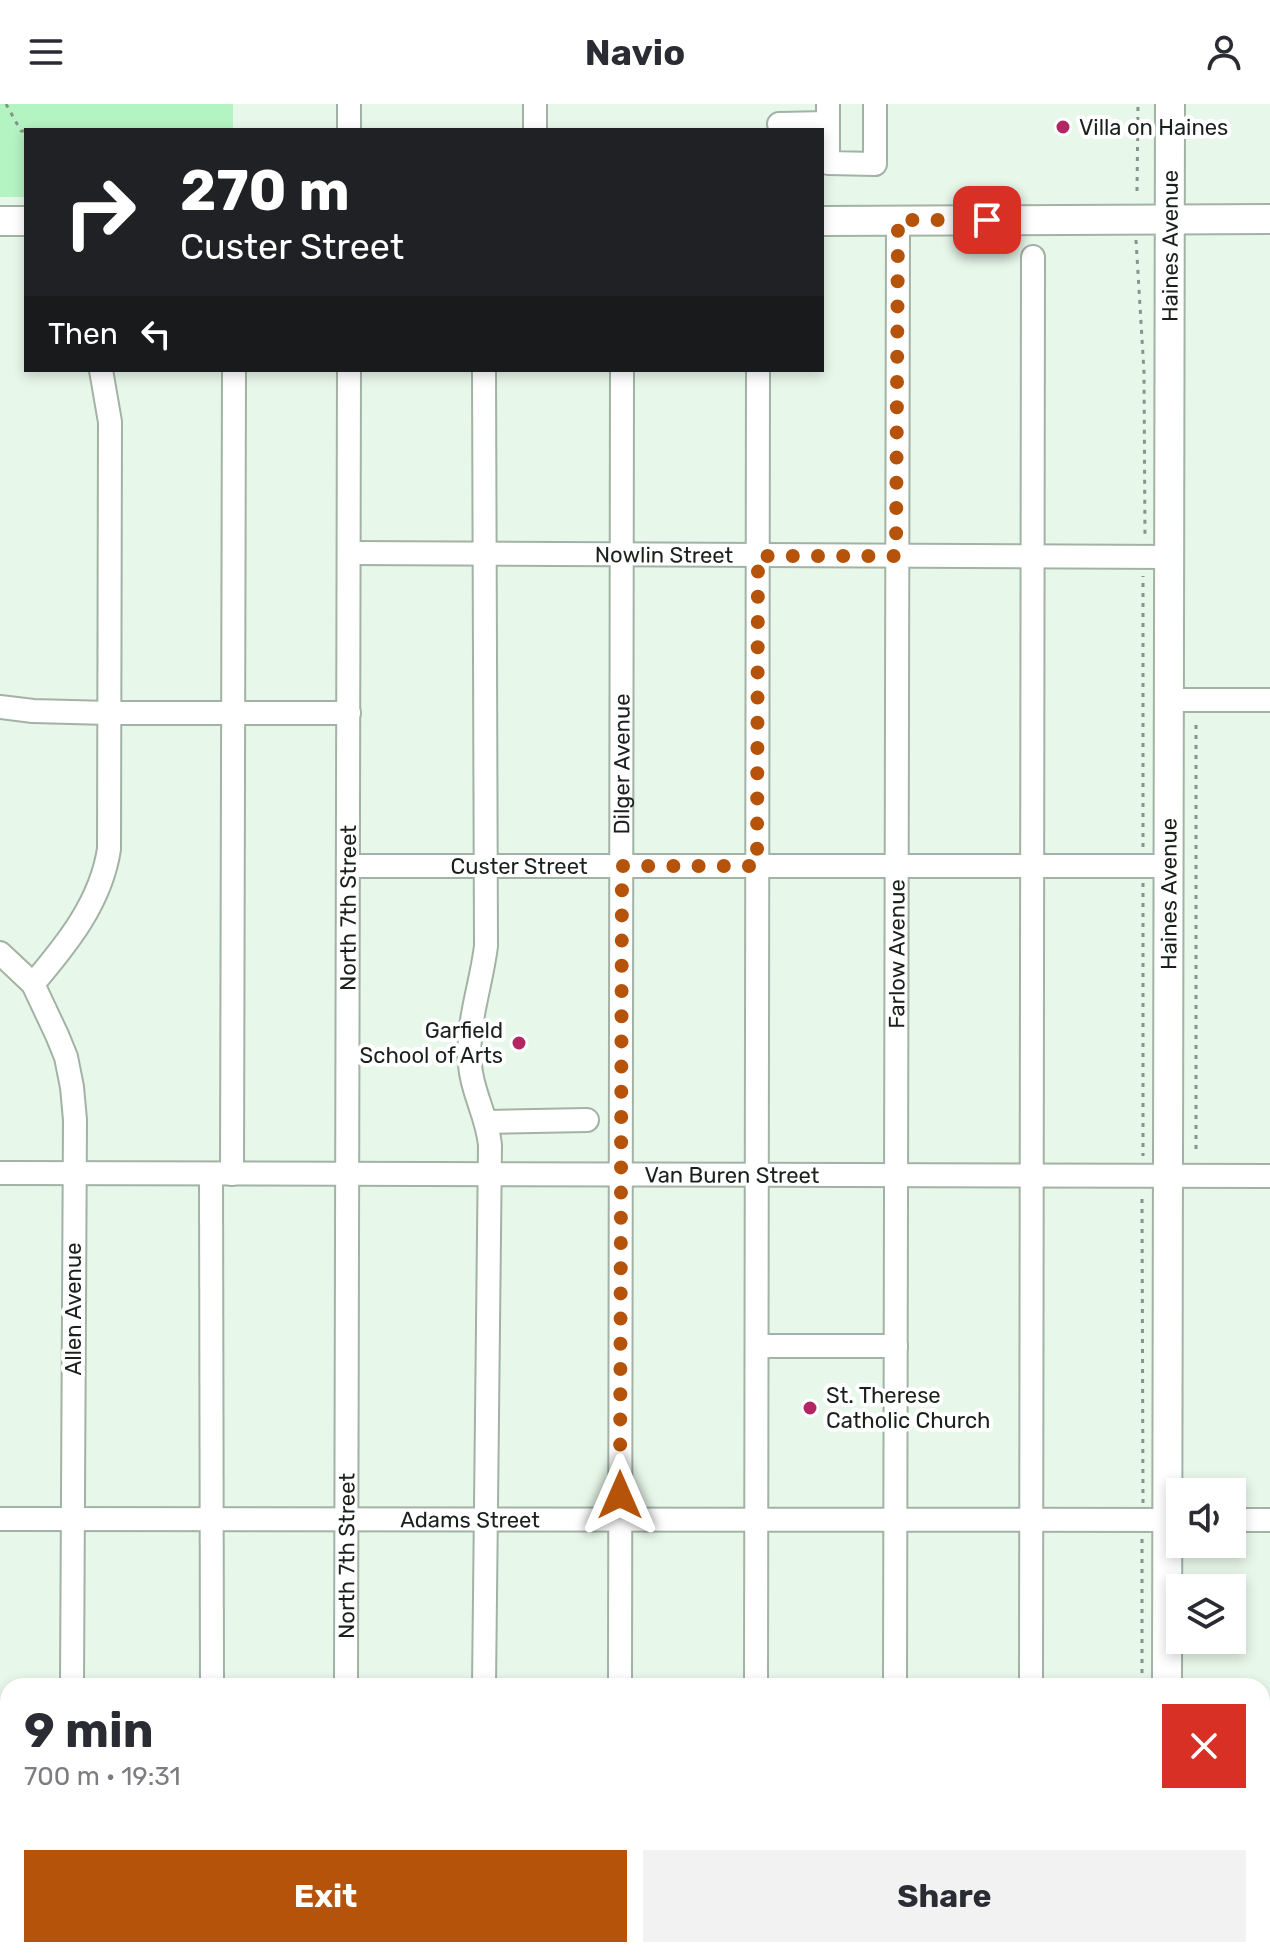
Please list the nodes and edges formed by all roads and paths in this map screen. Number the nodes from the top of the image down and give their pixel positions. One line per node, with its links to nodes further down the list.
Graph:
1 (6, 104): 11 (path)
2 (349, 104): 9 (street)
3 (535, 104): 10 (street)
4 (875, 104): 7 (street)
5 (1138, 104): 12 (path)
6 (1170, 104): 13 (main road, Haines Avenue)
7 (828, 114): 8 (street)
8 (779, 119)
9 (349, 128)
10 (535, 128)
11 (24, 131)
12 (1137, 191)
13 (1168, 219): 14 (main road); 15 (main road); 34 (main road, Haines Avenue)
14 (1270, 219)
15 (898, 220): 18 (main road); 32 (street, Farlow Avenue)
16 (0, 221): 17 (main road)
17 (24, 221)
18 (824, 221)
19 (1136, 240): 27 (path)
20 (1033, 257): 33 (street)
21 (101, 372): 39 (street)
22 (234, 372): 40 (street)
23 (349, 372): 28 (street, North 7th Street)
24 (484, 372): 29 (street)
25 (622, 372): 30 (street, Dilger Avenue)
26 (758, 372): 31 (street)
27 (1145, 539)
28 (350, 553): 29 (street, Nowlin Street); 41 (street, North 7th Street)
29 (484, 554): 30 (street, Nowlin Street); 44 (street)
30 (622, 555): 31 (street, Nowlin Street); 45 (street, Dilger Avenue)
31 (758, 556): 32 (street, Nowlin Street); 46 (street)
32 (896, 556): 33 (street, Nowlin Street); 47 (street, Farlow Avenue)
33 (1034, 556): 34 (street, Nowlin Street); 48 (street)
34 (1170, 557): 36 (main road, Haines Avenue)
35 (1143, 572): 42 (path)
36 (1183, 700): 37 (street); 49 (main road, Haines Avenue); 55 (path)
37 (1270, 700)
38 (0, 707): 39 (street)
39 (109, 713): 40 (street); 52 (street)
40 (233, 713): 41 (street); 59 (street)
41 (349, 713): 43 (street, North 7th Street)
42 (1143, 847)
43 (349, 866): 44 (street, Custer Street); 60 (street, North 7th Street)
44 (484, 866): 45 (street, Custer Street); 54 (street)
45 (622, 866): 46 (street, Custer Street); 62 (street, Dilger Avenue)
46 (757, 866): 47 (street, Custer Street); 63 (street)
47 (897, 866): 48 (street, Custer Street); 64 (street, Farlow Avenue)
48 (1032, 866): 49 (street, Custer Street); 65 (street)
49 (1168, 866): 66 (main road, Haines Avenue)
50 (1143, 883): 56 (path)
51 (0, 953): 52 (street, Allen Avenue)
52 (33, 984): 58 (street, Allen Avenue)
53 (587, 1120): 54 (street)
54 (487, 1122): 61 (street)
55 (1196, 1149)
56 (1143, 1156)
57 (0, 1173): 58 (street, Van Buren Street)
58 (74, 1173): 59 (street, Van Buren Street); 74 (street, Allen Avenue)
59 (222, 1174): 60 (street, Van Buren Street); 75 (street)
60 (347, 1174): 61 (street, Van Buren Street); 81 (street, North 7th Street)
61 (490, 1175): 62 (street, Van Buren Street); 82 (street)
62 (621, 1175): 63 (street, Van Buren Street); 76 (street, Dilger Avenue)
63 (758, 1176): 64 (street, Van Buren Street); 69 (street)
64 (895, 1176): 65 (street, Van Buren Street); 70 (street, Farlow Avenue)
65 (1030, 1176): 66 (street, Van Buren Street); 77 (street)
66 (1167, 1176): 67 (street, Van Buren Street); 71 (main road, Haines Avenue)
67 (1270, 1176)
68 (1142, 1199): 72 (path)
69 (757, 1346): 70 (street); 83 (street)
70 (896, 1346): 84 (street, Farlow Avenue)
71 (1173, 1478)
72 (1143, 1504)
73 (0, 1519): 74 (street, Adams Street)
74 (71, 1519): 75 (street, Adams Street); 87 (street, Allen Avenue)
75 (211, 1520): 81 (street, Adams Street); 88 (street)
76 (620, 1520): 82 (street, Adams Street); 83 (street, Adams Street); 91 (street, Dilger Avenue)
77 (1031, 1520): 78 (street, Adams Street); 84 (street, Adams Street); 94 (street)
78 (1166, 1520)
79 (1246, 1520): 80 (street)
80 (1270, 1520)
81 (347, 1521): 82 (street, Adams Street); 89 (street, North 7th Street)
82 (485, 1521): 90 (street)
83 (756, 1521): 84 (street, Adams Street); 92 (street)
84 (896, 1521): 93 (street, Farlow Avenue)
85 (1142, 1539): 95 (path)
86 (1172, 1558): 96 (main road, Haines Avenue)
87 (72, 1678)
88 (212, 1678)
89 (346, 1678)
90 (484, 1678)
91 (620, 1678)
92 (756, 1678)
93 (895, 1678)
94 (1031, 1678)
95 (1142, 1678)
96 (1167, 1678)

